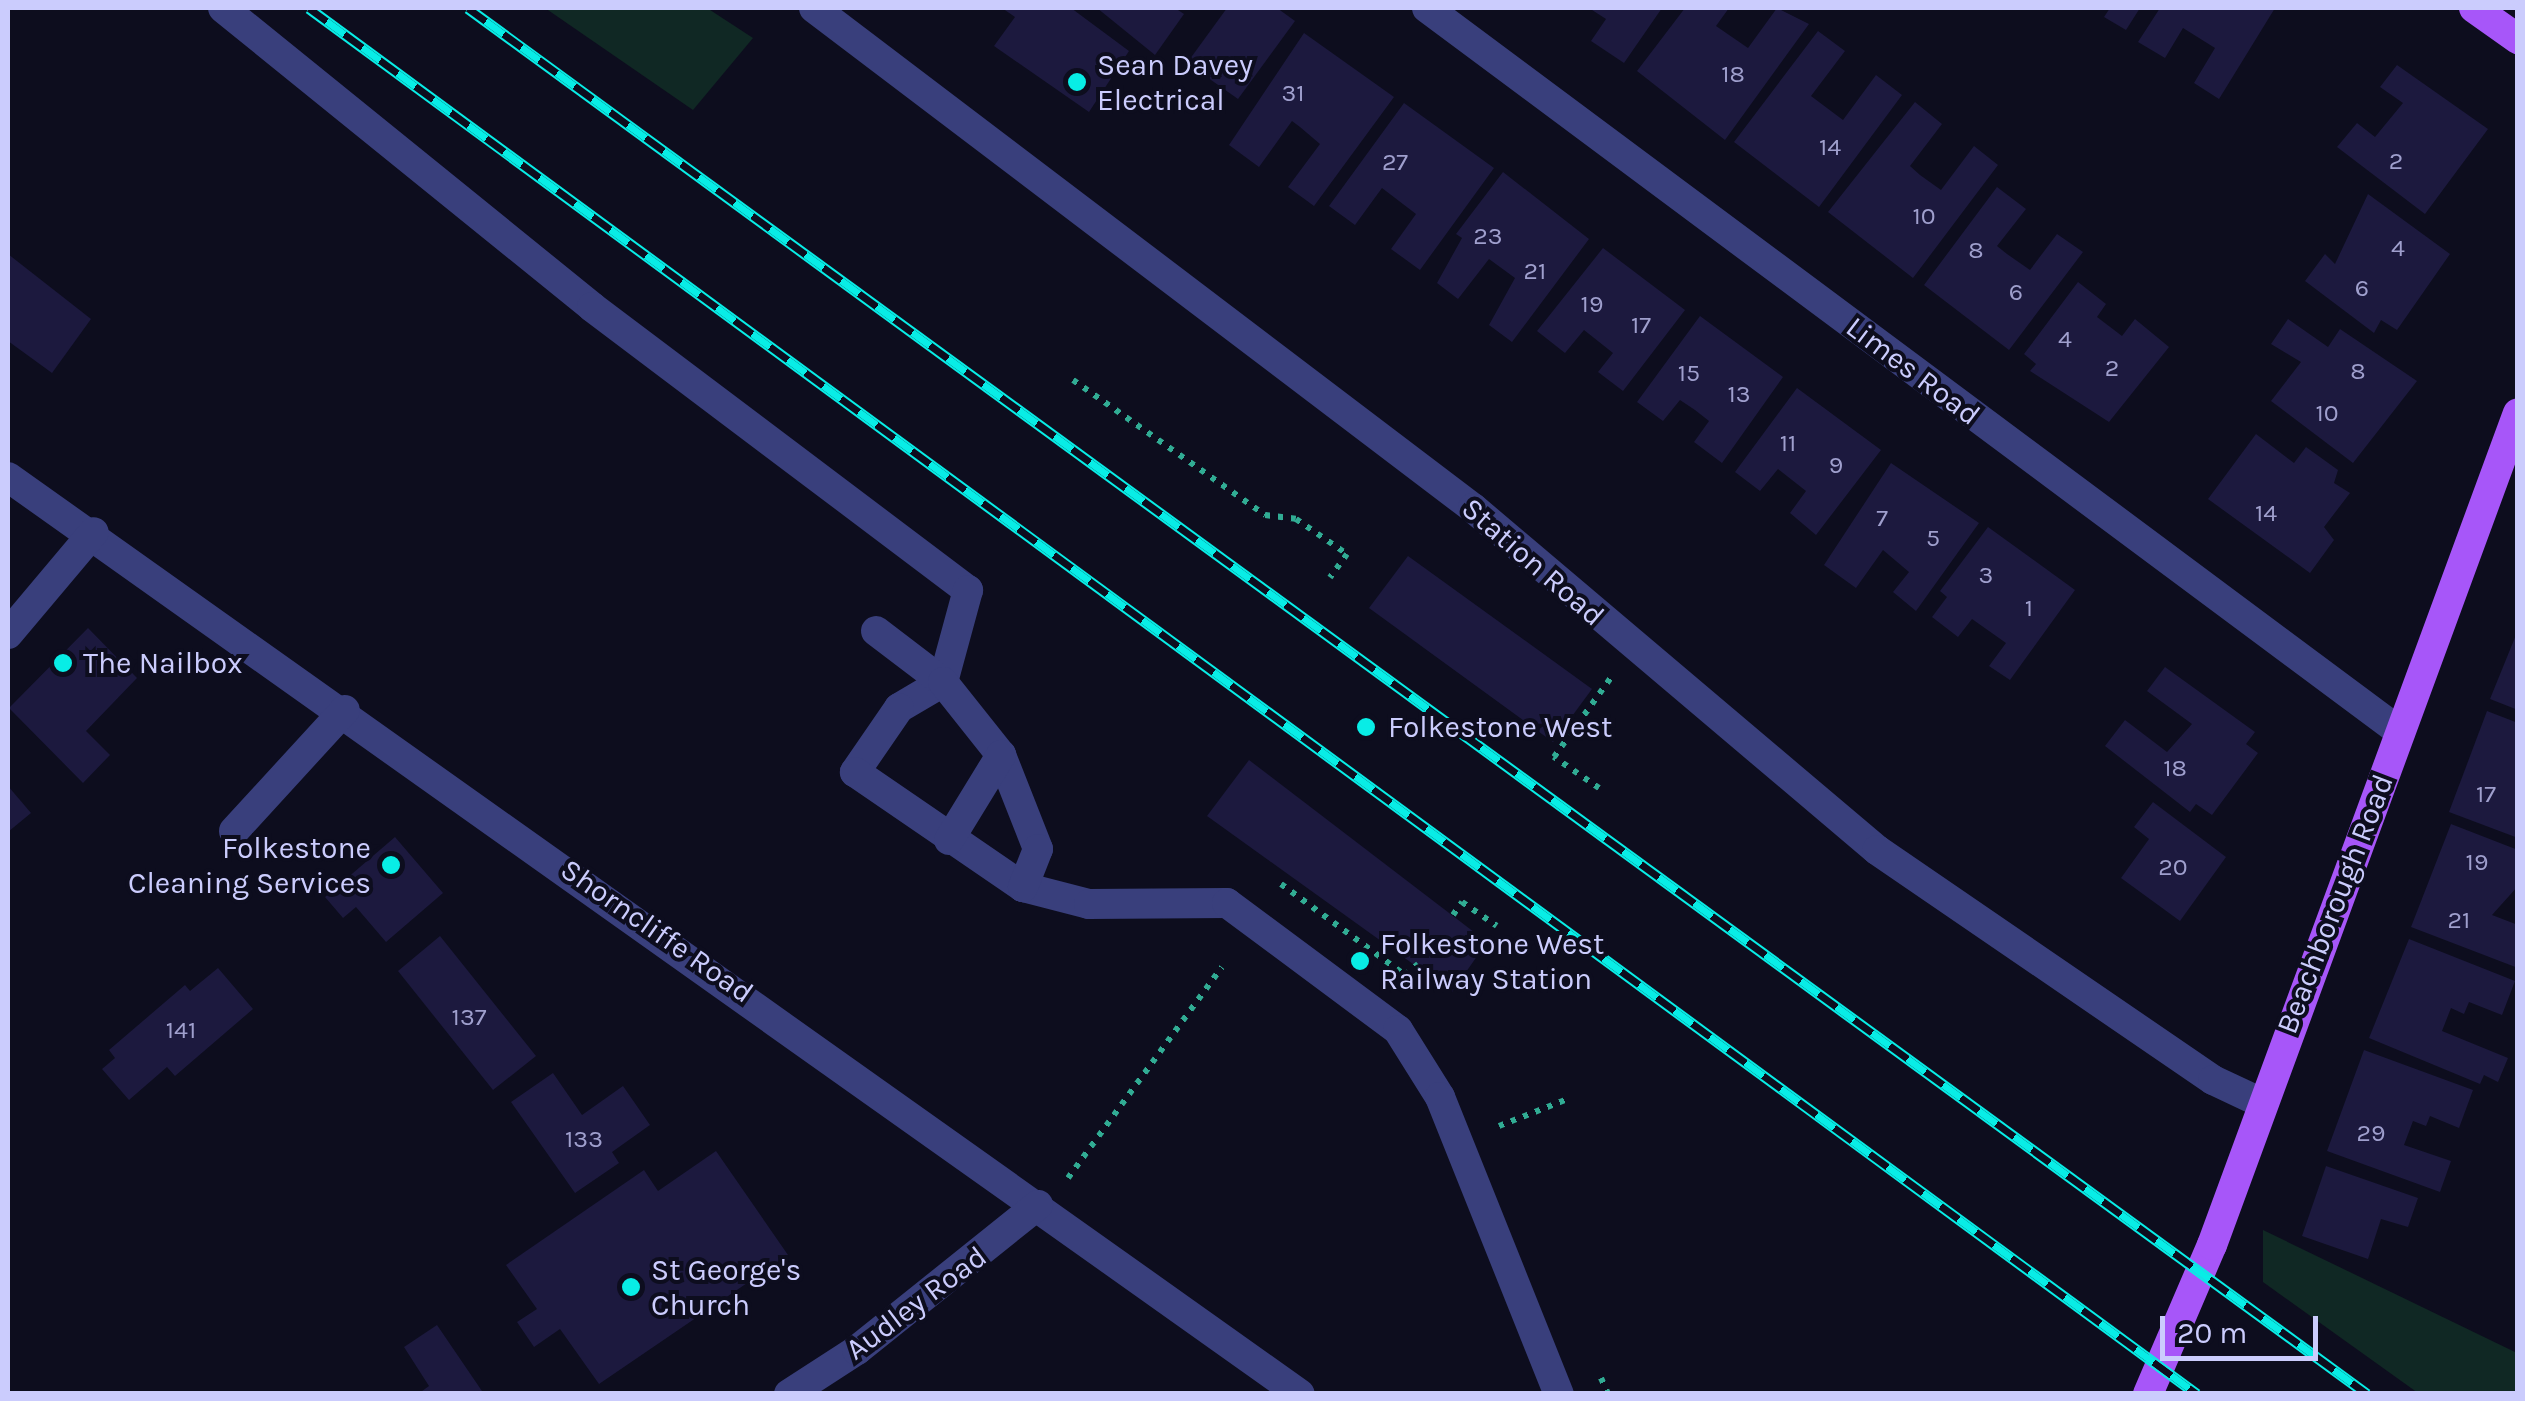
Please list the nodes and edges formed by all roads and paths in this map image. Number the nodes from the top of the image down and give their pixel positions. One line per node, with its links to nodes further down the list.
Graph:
1 (223, 8): 14 (street)
2 (814, 8): 13 (street, Station Road)
3 (1427, 8): 16 (street, Limes Road)
4 (2474, 8): 5 (main road)
5 (2518, 39)
6 (1073, 380): 10 (path)
7 (2518, 413): 16 (main road, Beachborough Road)
8 (8, 477): 9 (street, Shorncliffe Road)
9 (94, 532): 12 (street); 15 (street, Shorncliffe Road)
10 (1330, 577)
11 (876, 631): 14 (street)
12 (8, 634)
13 (1632, 646): 18 (path); 28 (street, Station Road)
14 (943, 682): 17 (street); 20 (street)
15 (344, 710): 19 (street); 31 (street, Shorncliffe Road)
16 (2400, 732): 28 (main road, Beachborough Road)
17 (1000, 755): 20 (street); 22 (street)
18 (1599, 788)
19 (234, 831)
20 (950, 840): 22 (street)
21 (1281, 884): 25 (path)
22 (1023, 887): 35 (street)
23 (1453, 915): 24 (path)
24 (1497, 926)
25 (1418, 964)
26 (1222, 968): 30 (path)
27 (1565, 1100): 29 (path)
28 (2260, 1102): 37 (main road, Beachborough Road)
29 (1504, 1142)
30 (1075, 1178)
31 (1038, 1205): 33 (street, Audley Road); 34 (street, Shorncliffe Road)
32 (1593, 1362): 36 (path)
33 (788, 1394)
34 (1300, 1394)
35 (1559, 1394)
36 (1608, 1394)
37 (2148, 1394)

